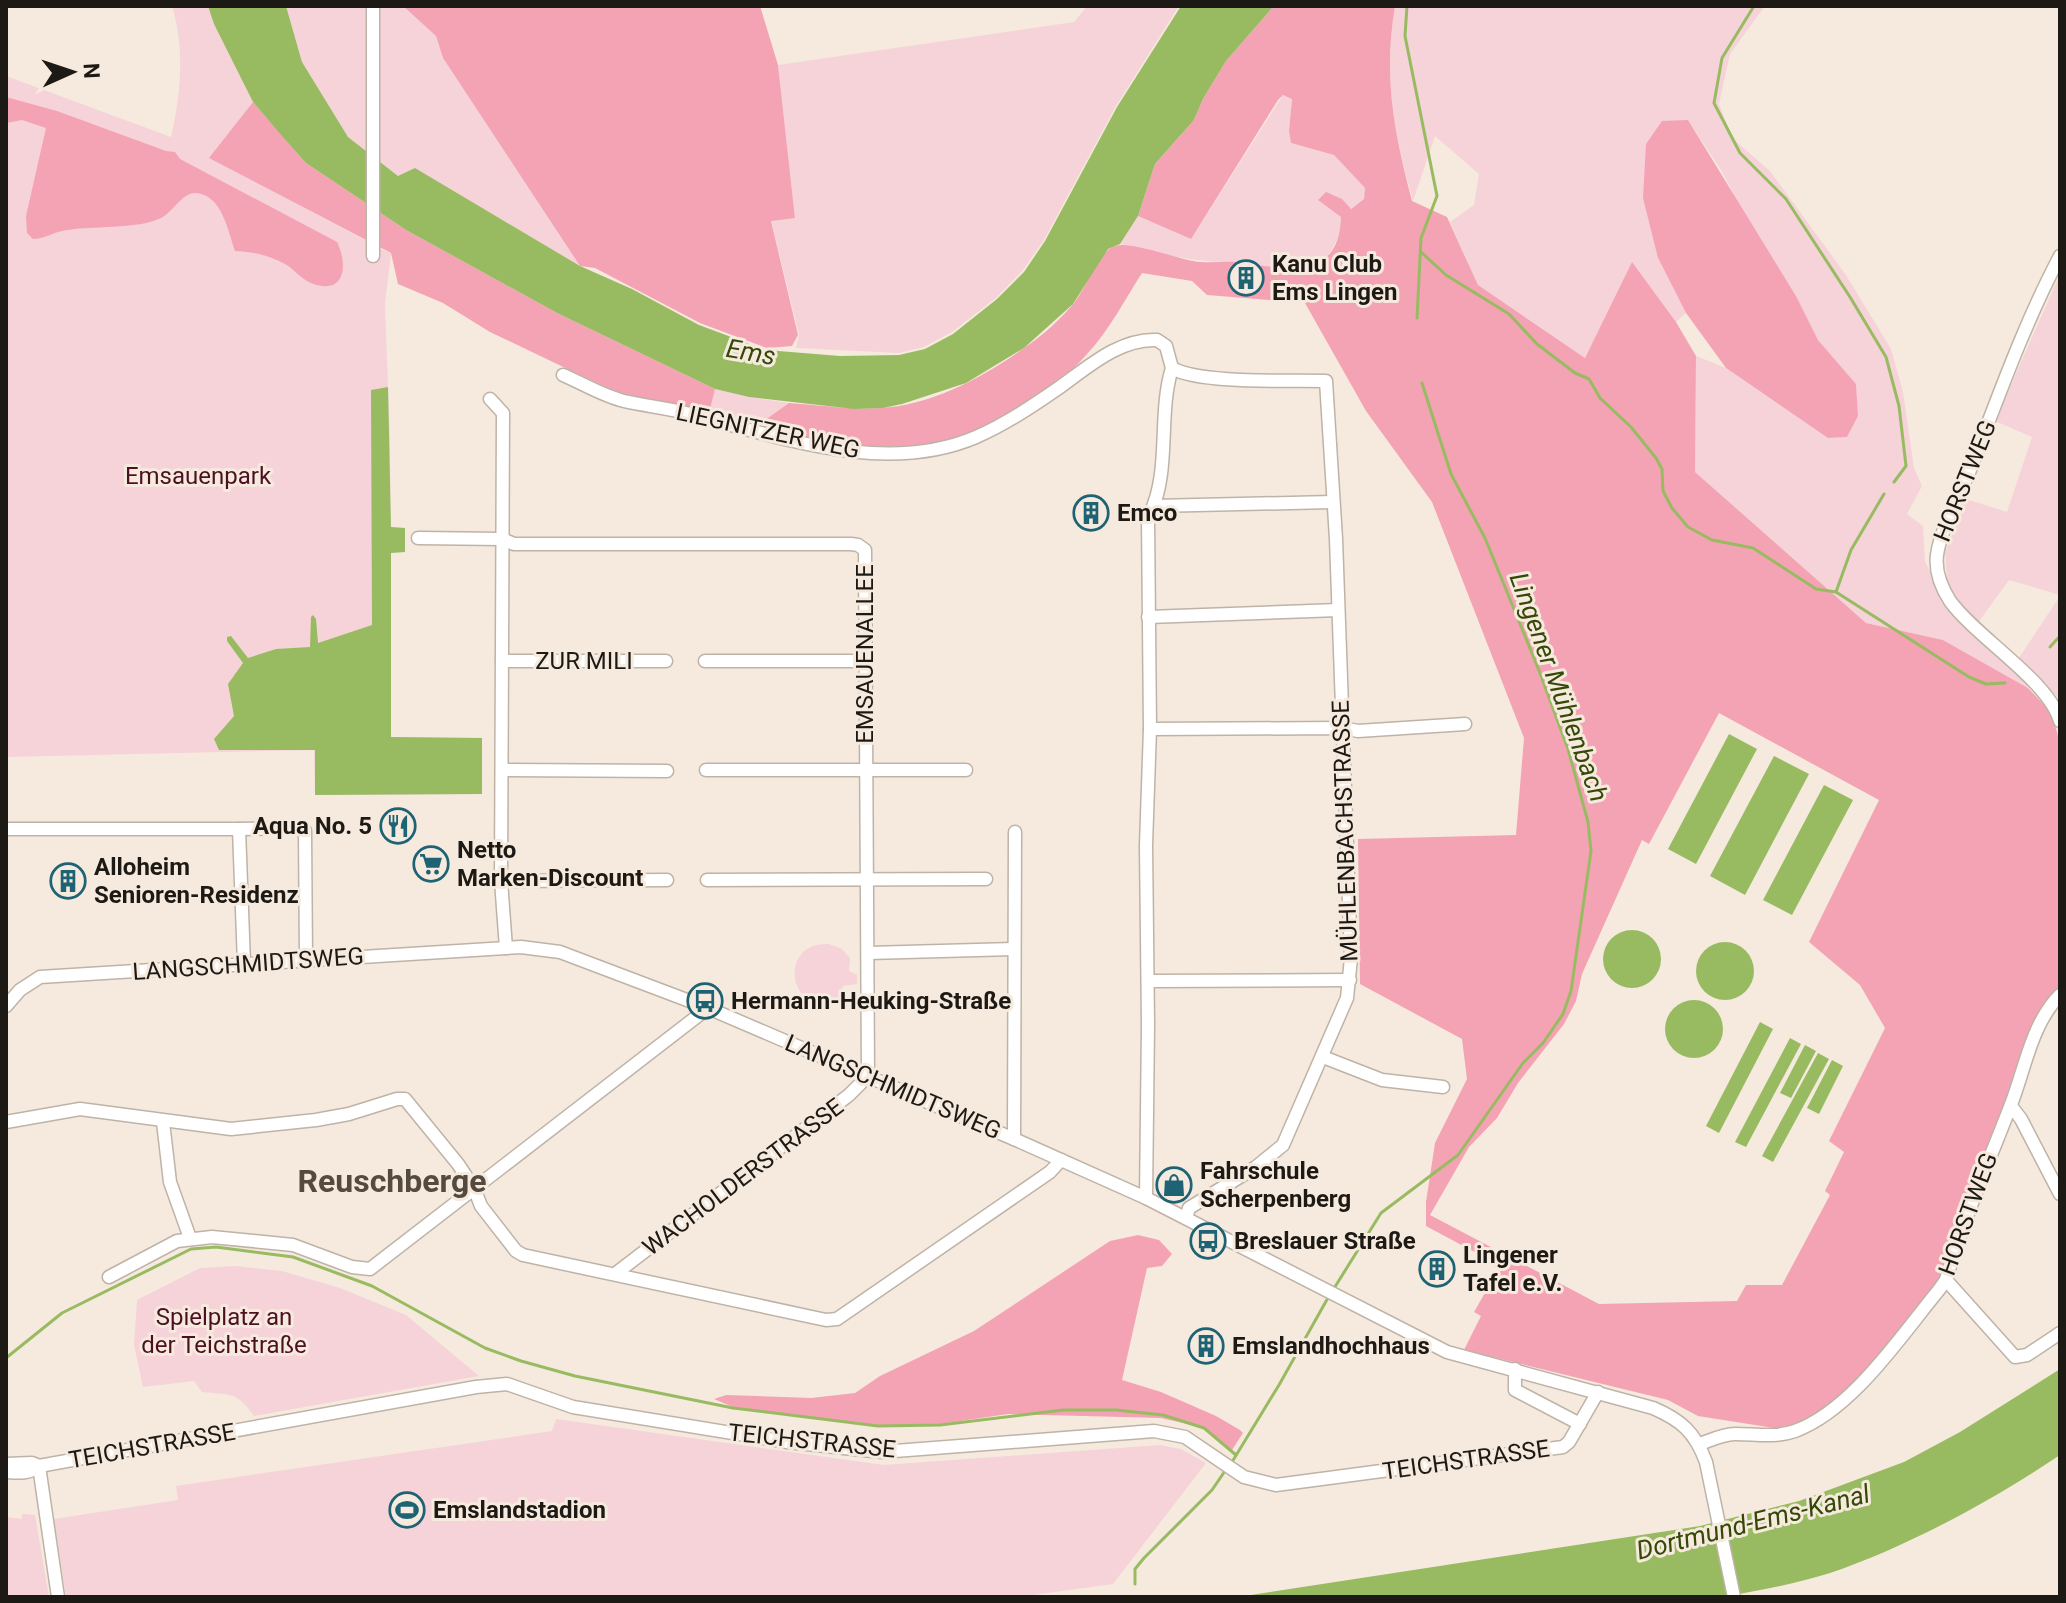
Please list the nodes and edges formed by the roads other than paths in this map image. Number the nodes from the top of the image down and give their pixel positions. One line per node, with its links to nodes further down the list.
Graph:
1 (373, 6): 2 (street)
2 (373, 256)
3 (2060, 256): 17 (street, HORSTWEG)
4 (1172, 368): 5 (street, LIEGNITZER WEG); 7 (street, MÜHLENBACHSTRASSE); 8 (street)
5 (563, 375)
6 (490, 399): 10 (street)
7 (1332, 502): 8 (street); 11 (street, MÜHLENBACHSTRASSE)
8 (1154, 506): 12 (street)
9 (418, 538): 10 (street)
10 (502, 539): 13 (street); 16 (street, EMSAUENALLEE)
11 (1338, 610): 12 (street); 19 (street, MÜHLENBACHSTRASSE)
12 (1148, 617): 20 (street)
13 (502, 661): 14 (street, ZUR MILI); 21 (street)
14 (666, 661)
15 (705, 661): 16 (street)
16 (866, 661): 23 (street, EMSAUENALLEE)
17 (2060, 719)
18 (1465, 724): 19 (street)
19 (1343, 728): 20 (street); 39 (street, MÜHLENBACHSTRASSE)
20 (1150, 729): 40 (street)
21 (502, 770): 25 (street); 33 (street)
22 (706, 770): 23 (street)
23 (865, 770): 24 (street); 29 (street, EMSAUENALLEE)
24 (966, 770)
25 (667, 771)
26 (6, 829): 27 (street)
27 (239, 829): 37 (street); 38 (street)
28 (1015, 832): 35 (street)
29 (868, 879): 30 (street); 32 (street); 36 (street, EMSAUENALLEE)
30 (986, 879)
31 (667, 880): 33 (street)
32 (707, 880)
33 (501, 881): 34 (street)
34 (506, 948): 37 (street, LANGSCHMIDTSWEG); 43 (street, LANGSCHMIDTSWEG)
35 (1013, 949): 36 (street); 50 (street)
36 (869, 953): 45 (street, EMSAUENALLEE)
37 (306, 960): 38 (street, LANGSCHMIDTSWEG)
38 (244, 964): 42 (street, LANGSCHMIDTSWEG)
39 (1350, 980): 40 (street); 44 (street, MÜHLENBACHSTRASSE)
40 (1148, 981): 54 (street)
41 (2060, 995): 47 (street, HORSTWEG)
42 (8, 1002)
43 (708, 1008): 45 (street, LANGSCHMIDTSWEG); 52 (street)
44 (1323, 1057): 46 (street); 55 (street, MÜHLENBACHSTRASSE)
45 (868, 1076): 50 (street, LANGSCHMIDTSWEG); 57 (street, WACHOLDERSTRASSE)
46 (1443, 1087)
47 (2011, 1106): 53 (street); 59 (street, HORSTWEG)
48 (6, 1122): 49 (street)
49 (163, 1122): 52 (street); 56 (street)
50 (1014, 1139): 51 (street, LANGSCHMIDTSWEG)
51 (1061, 1160): 54 (street, LANGSCHMIDTSWEG); 57 (street)
52 (474, 1188): 56 (street); 57 (street)
53 (2060, 1194)
54 (1146, 1198): 55 (street, LANGSCHMIDTSWEG)
55 (1186, 1218): 61 (street, LANGSCHMIDTSWEG)
56 (190, 1238): 58 (street)
57 (615, 1274)
58 (109, 1277)
59 (1946, 1280): 60 (street); 64 (street, HORSTWEG)
60 (2060, 1333)
61 (1515, 1369): 62 (street, LANGSCHMIDTSWEG); 63 (street)
62 (1598, 1392): 63 (street, TEICHSTRASSE); 64 (street, LANGSCHMIDTSWEG)
63 (1580, 1424): 66 (street, TEICHSTRASSE)
64 (1700, 1444): 69 (street, LANGSCHMIDTSWEG)
65 (6, 1464): 66 (street, TEICHSTRASSE)
66 (39, 1466): 67 (street, TEICHSTRASSE); 68 (street, TEICHSTRASSE)
67 (6, 1472)
68 (58, 1597)
69 (1734, 1597)

